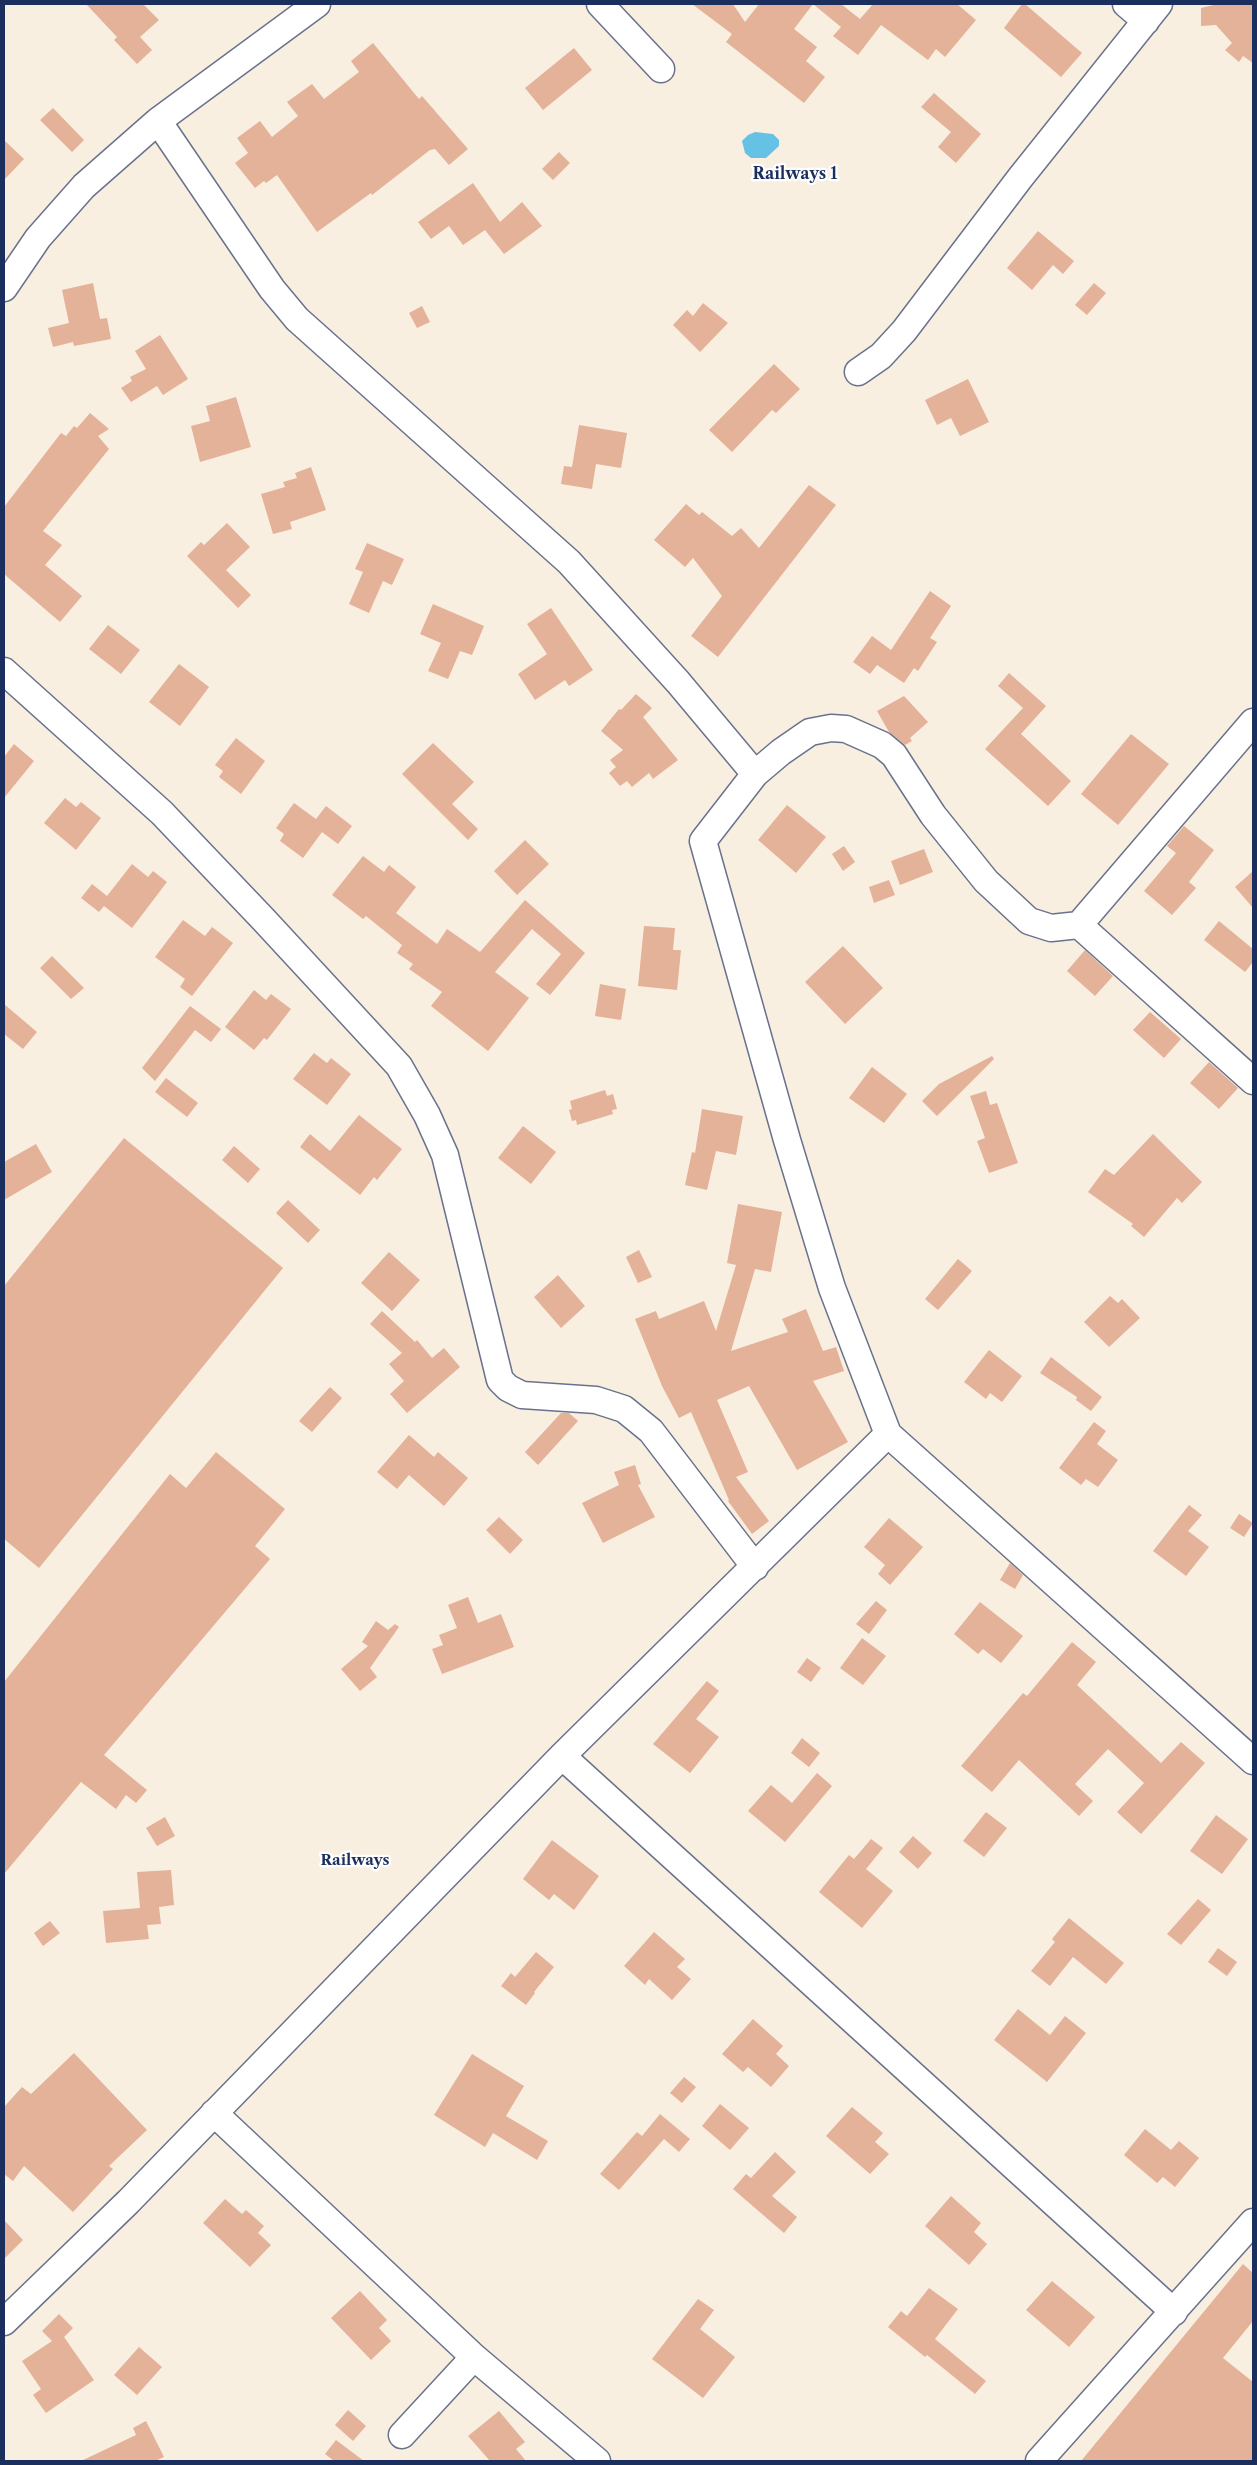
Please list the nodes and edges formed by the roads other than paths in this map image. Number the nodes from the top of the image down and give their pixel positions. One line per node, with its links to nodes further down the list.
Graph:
1 (317, 4): 6 (street)
2 (600, 4): 5 (street)
3 (1126, 4): 4 (street)
4 (1152, 12): 8 (street)
5 (661, 69)
6 (158, 121): 7 (street); 11 (street)
7 (4, 288)
8 (858, 372)
9 (4, 671): 15 (street)
10 (1253, 722): 12 (street)
11 (755, 774): 12 (street); 14 (street)
12 (1079, 925): 13 (street)
13 (1253, 1081)
14 (888, 1434): 15 (street); 17 (street)
15 (755, 1567): 16 (street)
16 (562, 1756): 18 (street); 20 (street)
17 (1253, 1761)
18 (214, 2113): 21 (street); 22 (street)
19 (1253, 2222): 20 (street)
20 (1174, 2312): 25 (street)
21 (4, 2322)
22 (474, 2357): 23 (street); 24 (street)
23 (402, 2435)
24 (597, 2461)
25 (1040, 2461)

